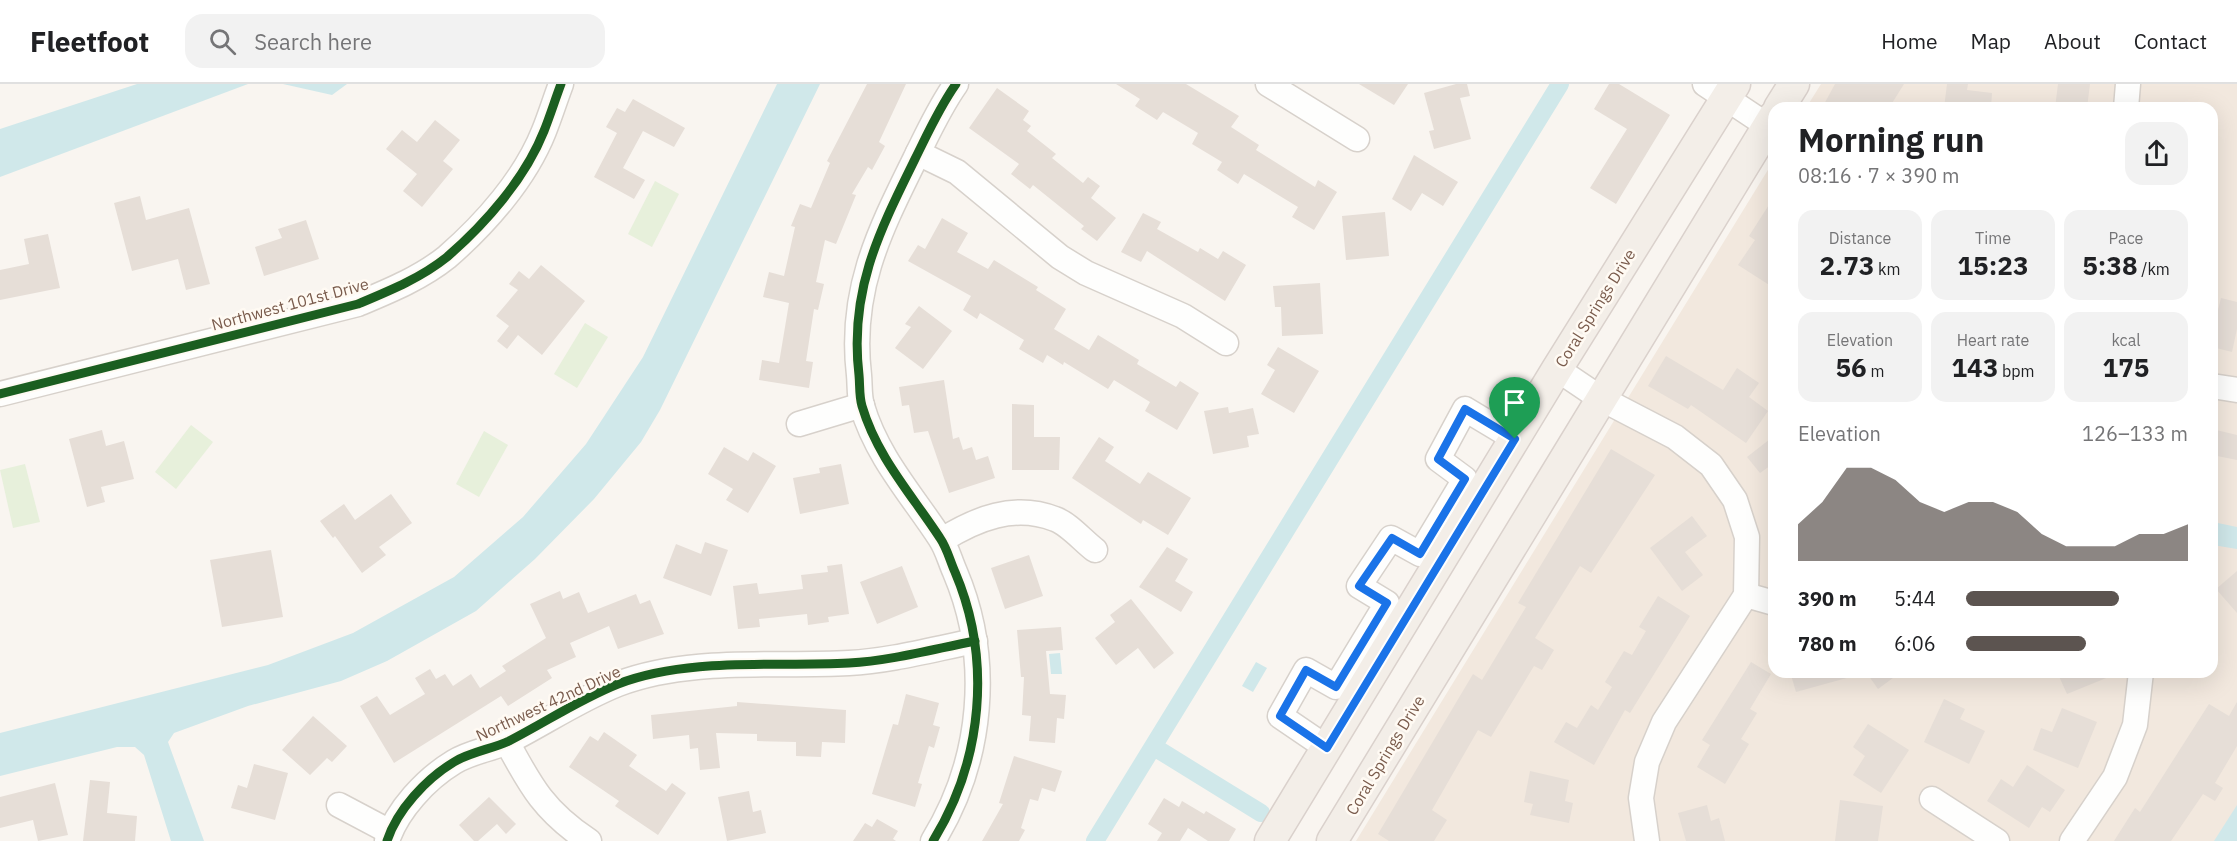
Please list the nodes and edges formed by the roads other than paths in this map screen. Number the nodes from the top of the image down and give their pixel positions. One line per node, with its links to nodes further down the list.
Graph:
1 (561, 84): 17 (street, Northwest 101st Drive)
2 (956, 84): 12 (street)
3 (1268, 84): 11 (street)
4 (1794, 84): 7 (main road, Coral Springs Drive)
5 (2128, 84): 8 (street)
6 (1722, 88): 9 (street); 14 (main road, Coral Springs Drive)
7 (1783, 102)
8 (2126, 102)
9 (1768, 114)
10 (1768, 127): 18 (main road, Coral Springs Drive)
11 (1357, 139)
12 (918, 153): 13 (street); 19 (street)
13 (1226, 344)
14 (1557, 369): 18 (street); 21 (main road, Coral Springs Drive)
15 (2218, 387): 16 (street)
16 (2237, 390)
17 (0, 394)
18 (1600, 398): 25 (street); 38 (main road, Coral Springs Drive)
19 (862, 405): 20 (street); 22 (street)
20 (800, 424)
21 (1515, 439): 24 (main road, Coral Springs Drive); 24 (street)
22 (942, 540): 23 (street); 27 (street)
23 (1095, 550)
24 (1429, 560): 30 (main road, Coral Springs Drive); 30 (street)
25 (1746, 595): 26 (street); 34 (street)
26 (1768, 601)
27 (975, 641): 29 (street, Northwest 42nd Drive); 36 (street)
28 (2140, 678): 40 (street)
29 (507, 742): 33 (street, Northwest 42nd Drive); 35 (street)
30 (1327, 748): 37 (main road, Coral Springs Drive)
31 (1932, 799): 39 (street)
32 (339, 805): 33 (street)
33 (389, 837)
34 (1644, 840)
35 (589, 841)
36 (933, 841)
37 (1270, 841)
38 (1332, 841)
39 (1997, 841)
40 (2072, 841)

